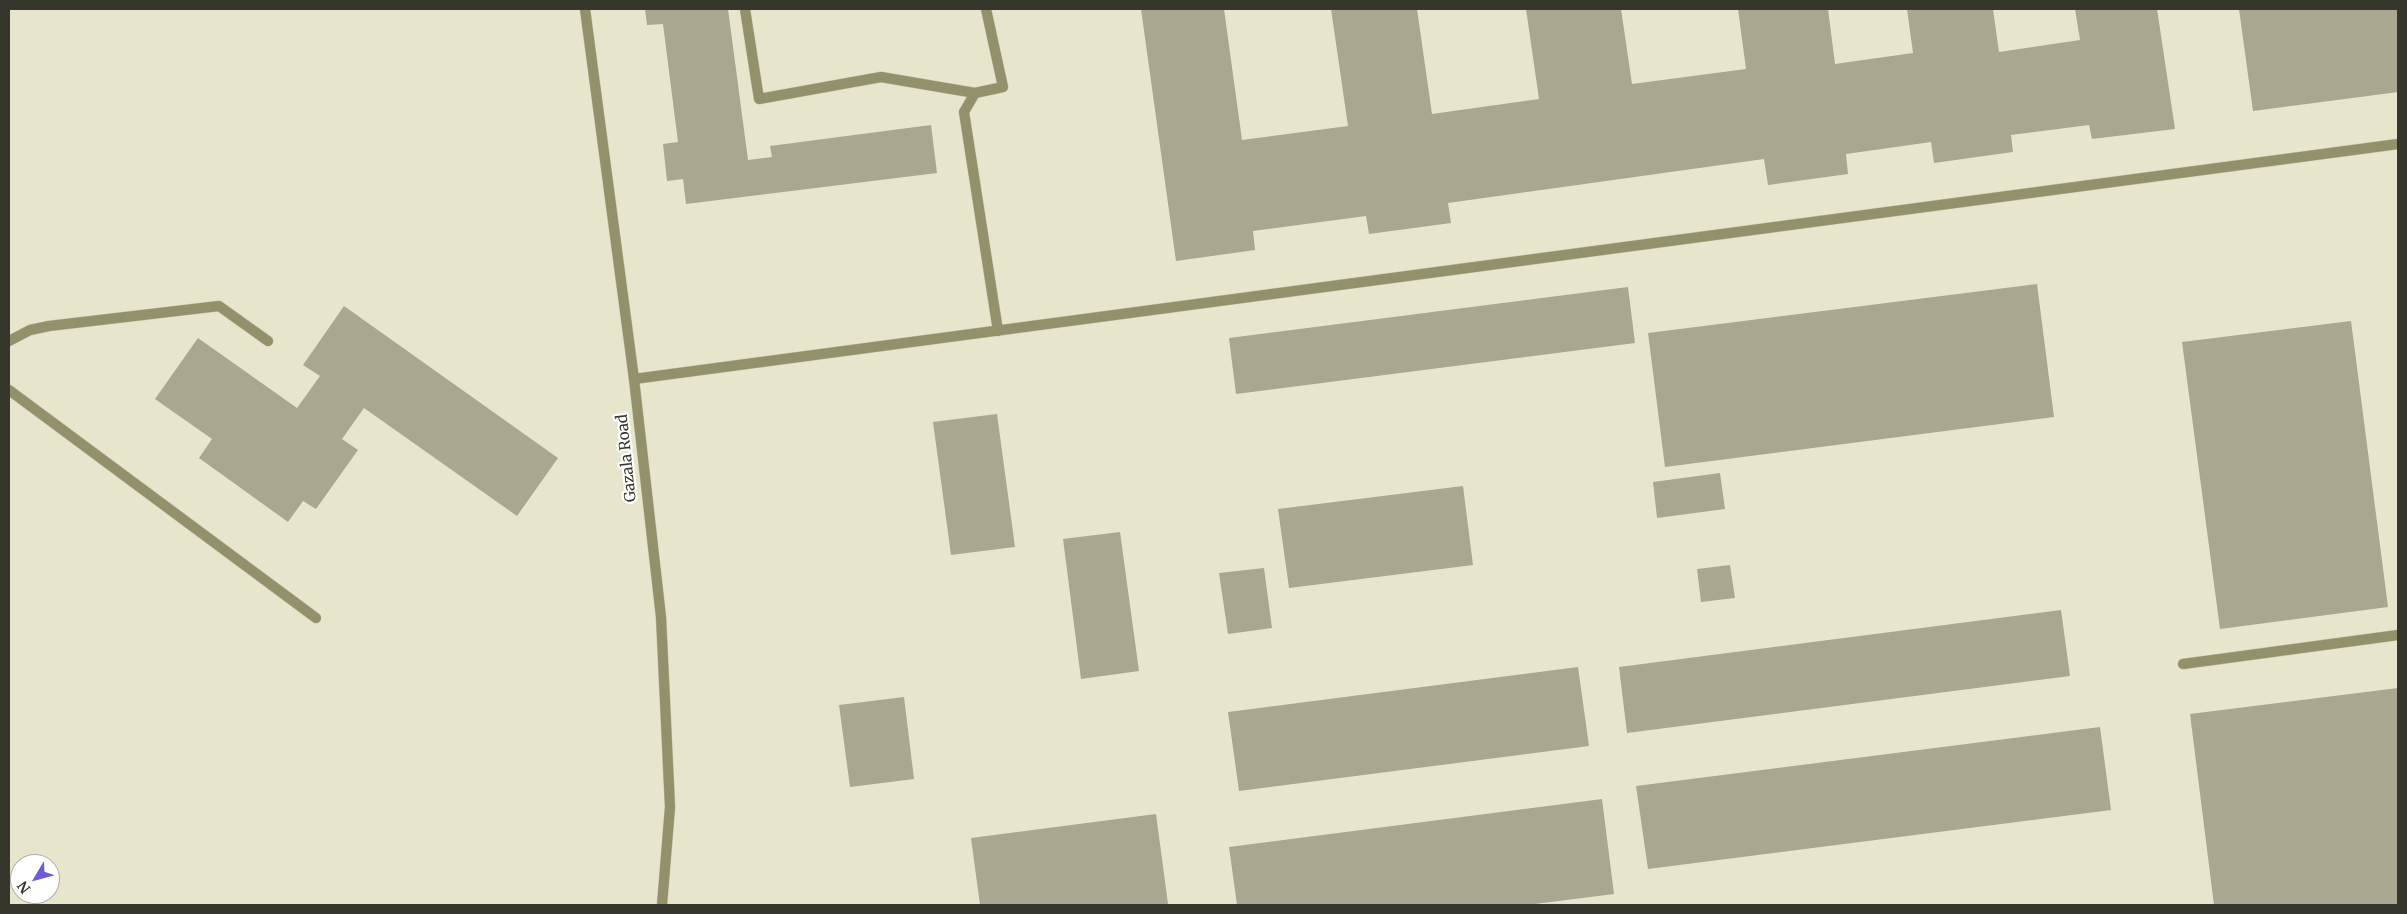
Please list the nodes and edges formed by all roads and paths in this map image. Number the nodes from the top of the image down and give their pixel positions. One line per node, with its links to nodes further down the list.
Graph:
1 (585, 9): 9 (street, Gazala Road)
2 (745, 9): 4 (street)
3 (986, 9): 4 (street)
4 (975, 93): 6 (street)
5 (2398, 144): 6 (street)
6 (998, 331): 9 (street)
7 (9, 341): 8 (street)
8 (268, 341)
9 (634, 379): 14 (street, Gazala Road)
10 (9, 390): 11 (street)
11 (316, 618)
12 (2398, 635): 13 (street)
13 (2183, 664)
14 (662, 905)

